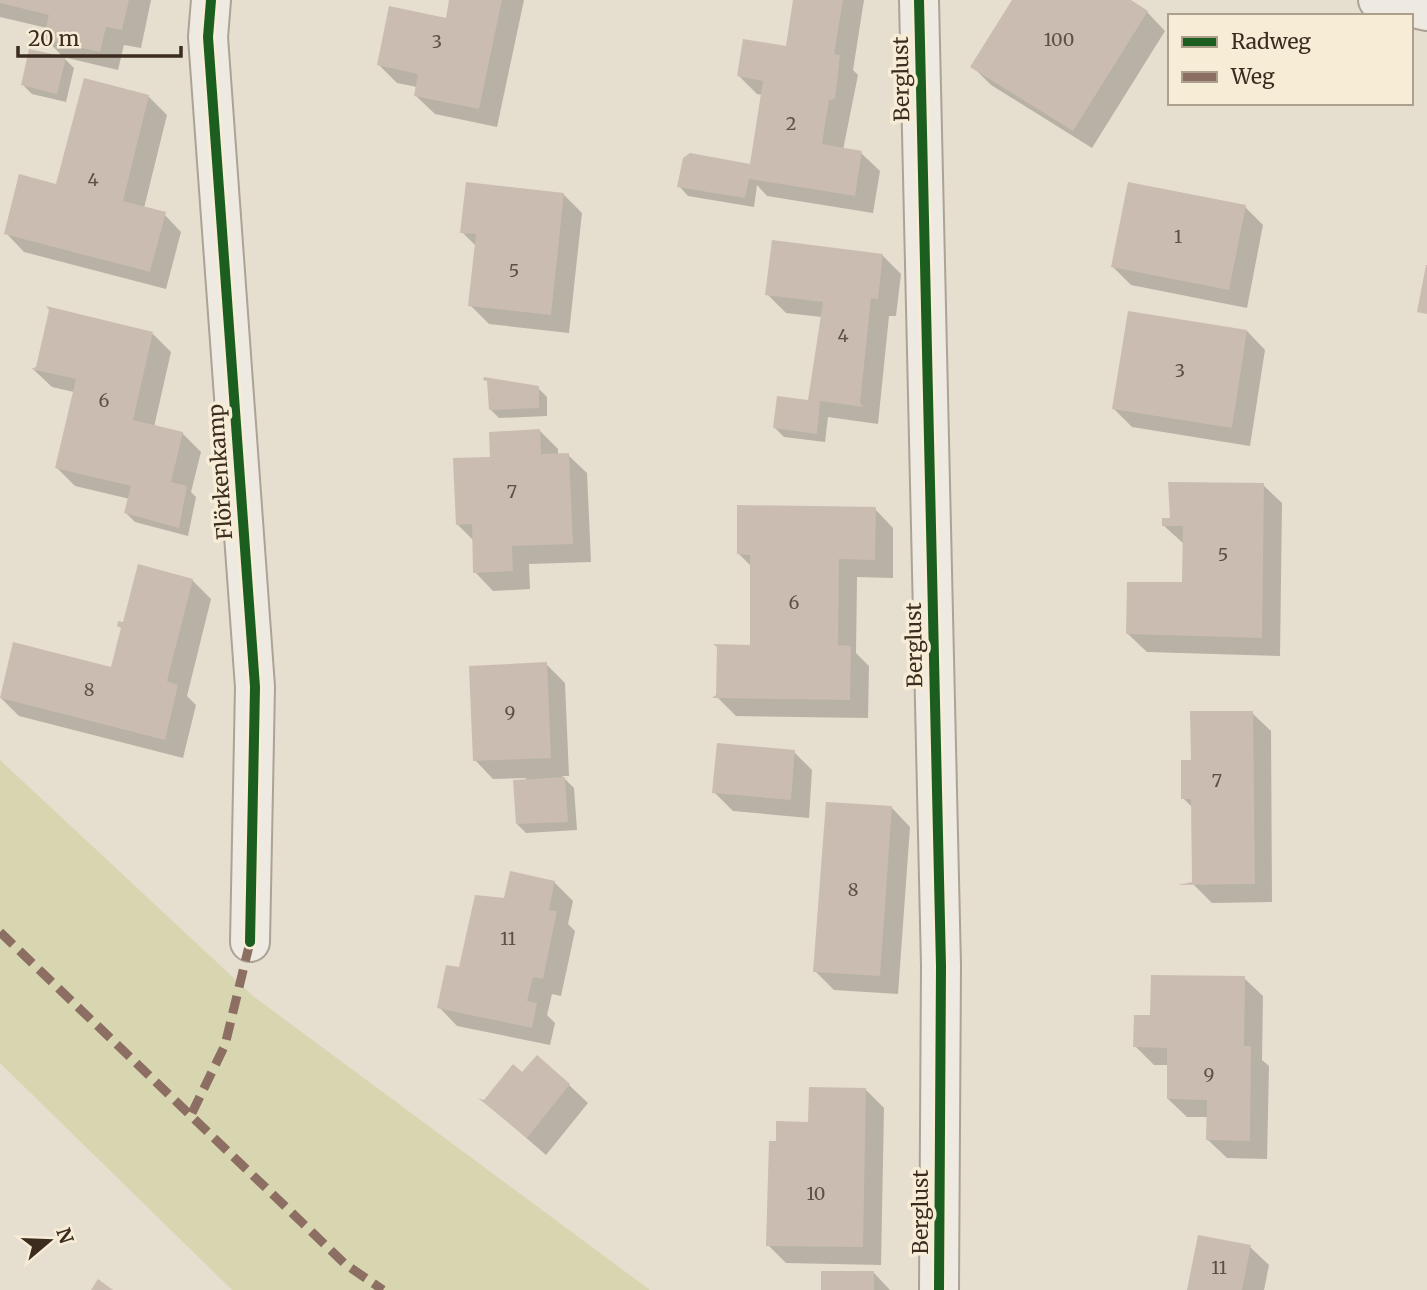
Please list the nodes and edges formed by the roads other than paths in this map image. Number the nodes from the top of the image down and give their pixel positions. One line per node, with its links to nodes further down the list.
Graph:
1 (211, 0): 5 (street, Flörkenkamp)
2 (919, 0): 6 (street, Berglust)
3 (1378, 0): 4 (street)
4 (1427, 11)
5 (250, 942)
6 (939, 1290)

